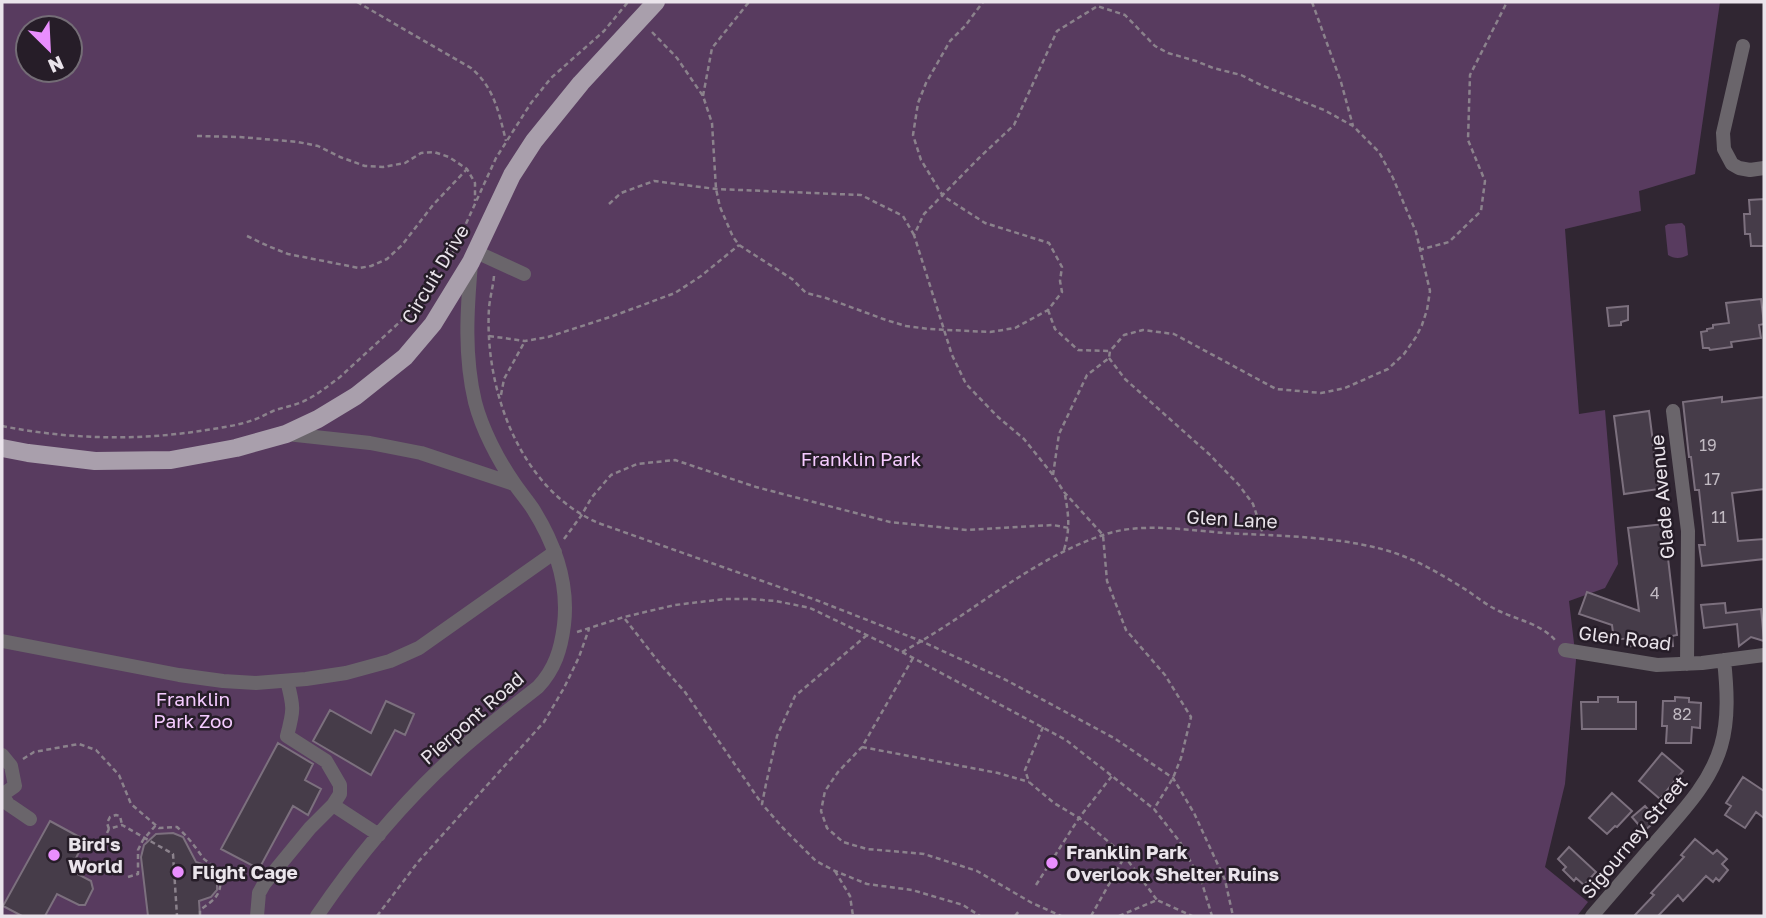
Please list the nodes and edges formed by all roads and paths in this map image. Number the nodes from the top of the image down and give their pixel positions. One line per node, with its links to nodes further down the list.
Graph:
1 (357, 2): 14 (path)
2 (628, 2): 14 (path)
3 (656, 2): 9 (main road, Circuit Drive)
4 (749, 2): 11 (path)
5 (983, 2): 18 (path)
6 (1312, 2): 12 (path)
7 (1507, 2): 24 (path)
8 (1097, 4): 12 (path); 18 (path)
9 (639, 20): 11 (path); 25 (main road, Circuit Drive)
10 (1743, 46): 15 (street)
11 (703, 96): 17 (path)
12 (1353, 126): 24 (path)
13 (197, 136): 16 (path)
14 (506, 142): 19 (path)
15 (1764, 168)
16 (467, 169): 19 (path); 22 (path)
17 (716, 189): 20 (path); 21 (path); 23 (path)
18 (943, 196): 21 (path); 28 (path)
19 (474, 204): 36 (path)
20 (609, 204)
21 (914, 235): 29 (path)
22 (247, 236)
23 (739, 246): 29 (path); 31 (path)
24 (1419, 250): 32 (path)
25 (473, 257): 27 (street); 37 (main road, Circuit Drive); 40 (street, Pierpont Road)
26 (490, 273): 30 (path)
27 (524, 274)
28 (1048, 310): 29 (path); 32 (path)
29 (944, 329): 39 (path)
30 (489, 336): 31 (path); 34 (path)
31 (525, 341): 34 (path)
32 (1110, 351): 33 (path)
33 (1109, 358): 39 (path); 45 (path)
34 (501, 399): 42 (path)
35 (1673, 411): 59 (street, Glade Avenue)
36 (2, 426)
37 (285, 434): 38 (main road, Circuit Drive); 40 (street)
38 (2, 448)
39 (1053, 475): 41 (path)
40 (514, 484): 47 (street, Pierpont Road)
41 (1065, 492): 43 (path); 44 (path)
42 (581, 516): 43 (path); 47 (path); 53 (path)
43 (1069, 528): 46 (path)
44 (1103, 535): 45 (path, Glen Lane); 46 (path, Glen Lane); 65 (path)
45 (1263, 535): 54 (path, Glen Lane)
46 (1064, 551): 53 (path, Glen Lane)
47 (555, 552): 50 (street, Pierpont Road); 60 (street)
48 (624, 617): 49 (path); 51 (path); 68 (path)
49 (589, 629): 50 (path); 87 (path)
50 (563, 632): 75 (street, Pierpont Road)
51 (867, 635): 55 (path); 68 (path)
52 (2, 641): 60 (street)
53 (921, 641): 55 (path, Glen Lane); 65 (path)
54 (1564, 650): 59 (street, Glen Road)
55 (902, 652): 57 (path)
56 (1764, 655): 58 (street, Glen Road)
57 (913, 658): 61 (path); 62 (path)
58 (1724, 660): 59 (street, Glen Road); 97 (street, Sigourney Street)
59 (1687, 664)
60 (287, 681): 69 (street)
61 (1043, 727): 64 (path); 66 (path)
62 (862, 747): 66 (path); 91 (path)
63 (6, 760): 67 (street); 74 (path)
64 (1112, 776): 70 (path); 71 (path)
65 (1174, 778): 70 (path); 96 (path)
66 (1030, 782): 71 (path)
67 (2, 795): 72 (street)
68 (762, 804): 78 (path)
69 (332, 805): 75 (street); 85 (street)
70 (1154, 809): 95 (path)
71 (1079, 818): 77 (path); 80 (path)
72 (30, 819)
73 (122, 825): 73 (path, bridge); 76 (path, bridge)
74 (156, 825): 76 (path); 84 (path)
75 (379, 835): 86 (street, Pierpont Road)
76 (145, 838): 79 (path); 83 (path, bridge)
77 (1125, 856): 81 (path); 92 (path)
78 (835, 871): 88 (path); 89 (path)
79 (128, 877)
80 (1036, 885)
81 (1157, 900): 93 (path); 94 (path)
82 (1018, 911): 90 (path)
83 (177, 916)
84 (200, 916)
85 (257, 916)
86 (317, 916)
87 (377, 916)
88 (853, 916)
89 (980, 916)
90 (1015, 916)
91 (1060, 916)
92 (1091, 916)
93 (1119, 916)
94 (1192, 916)
95 (1212, 916)
96 (1233, 916)
97 (1592, 916)

